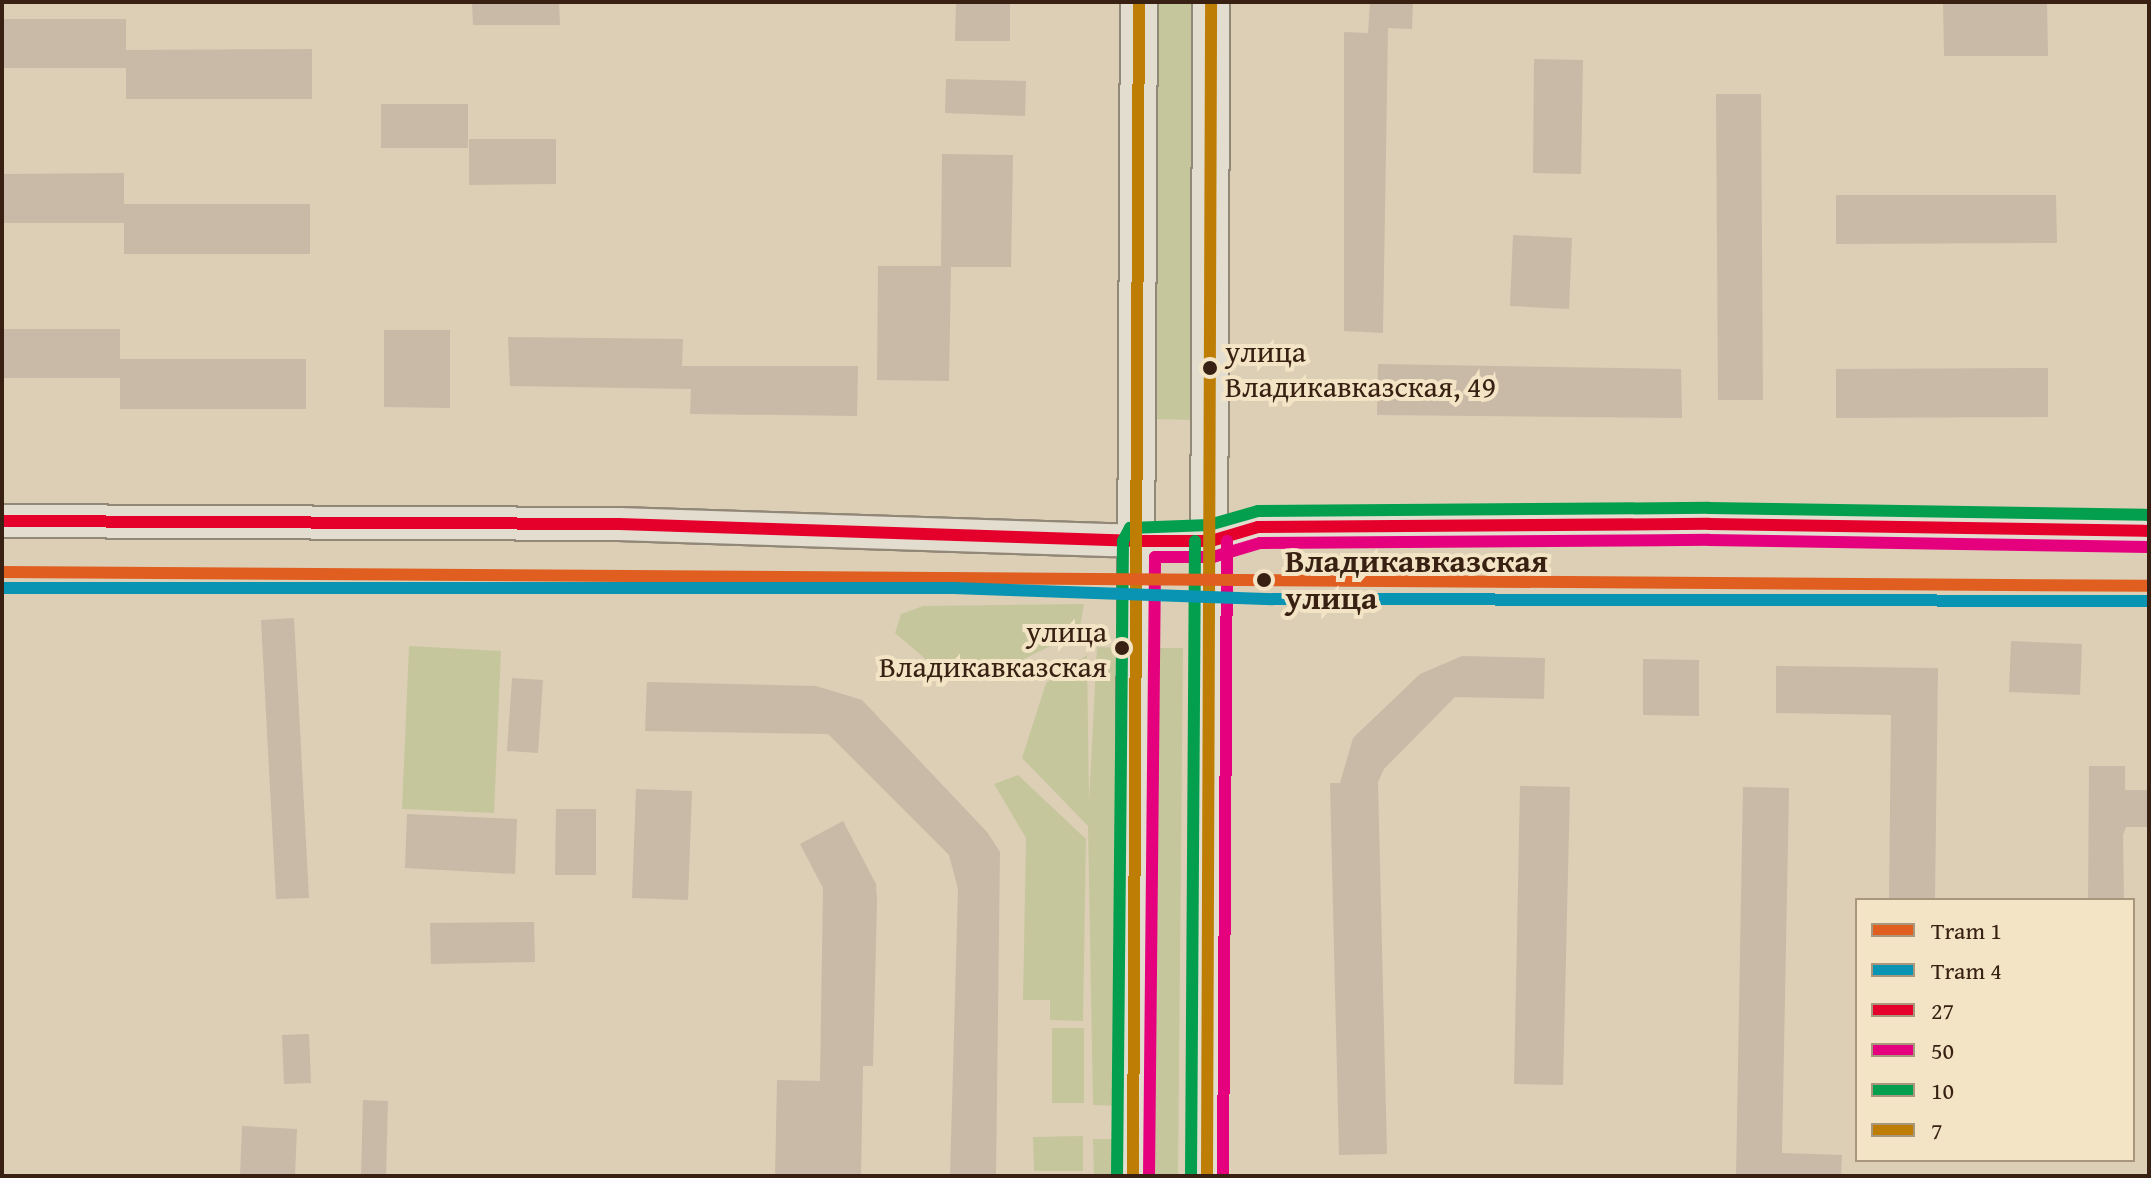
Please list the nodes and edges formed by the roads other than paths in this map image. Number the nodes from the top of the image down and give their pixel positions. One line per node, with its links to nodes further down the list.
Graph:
1 (1139, 2): 5 (main road)
2 (1211, 2): 6 (main road)
3 (2, 521): 5 (street)
4 (2149, 531): 6 (street)
5 (1139, 541): 6 (main road); 7 (main road)
6 (1211, 541): 8 (main road)
7 (1133, 1176)
8 (1207, 1176)

